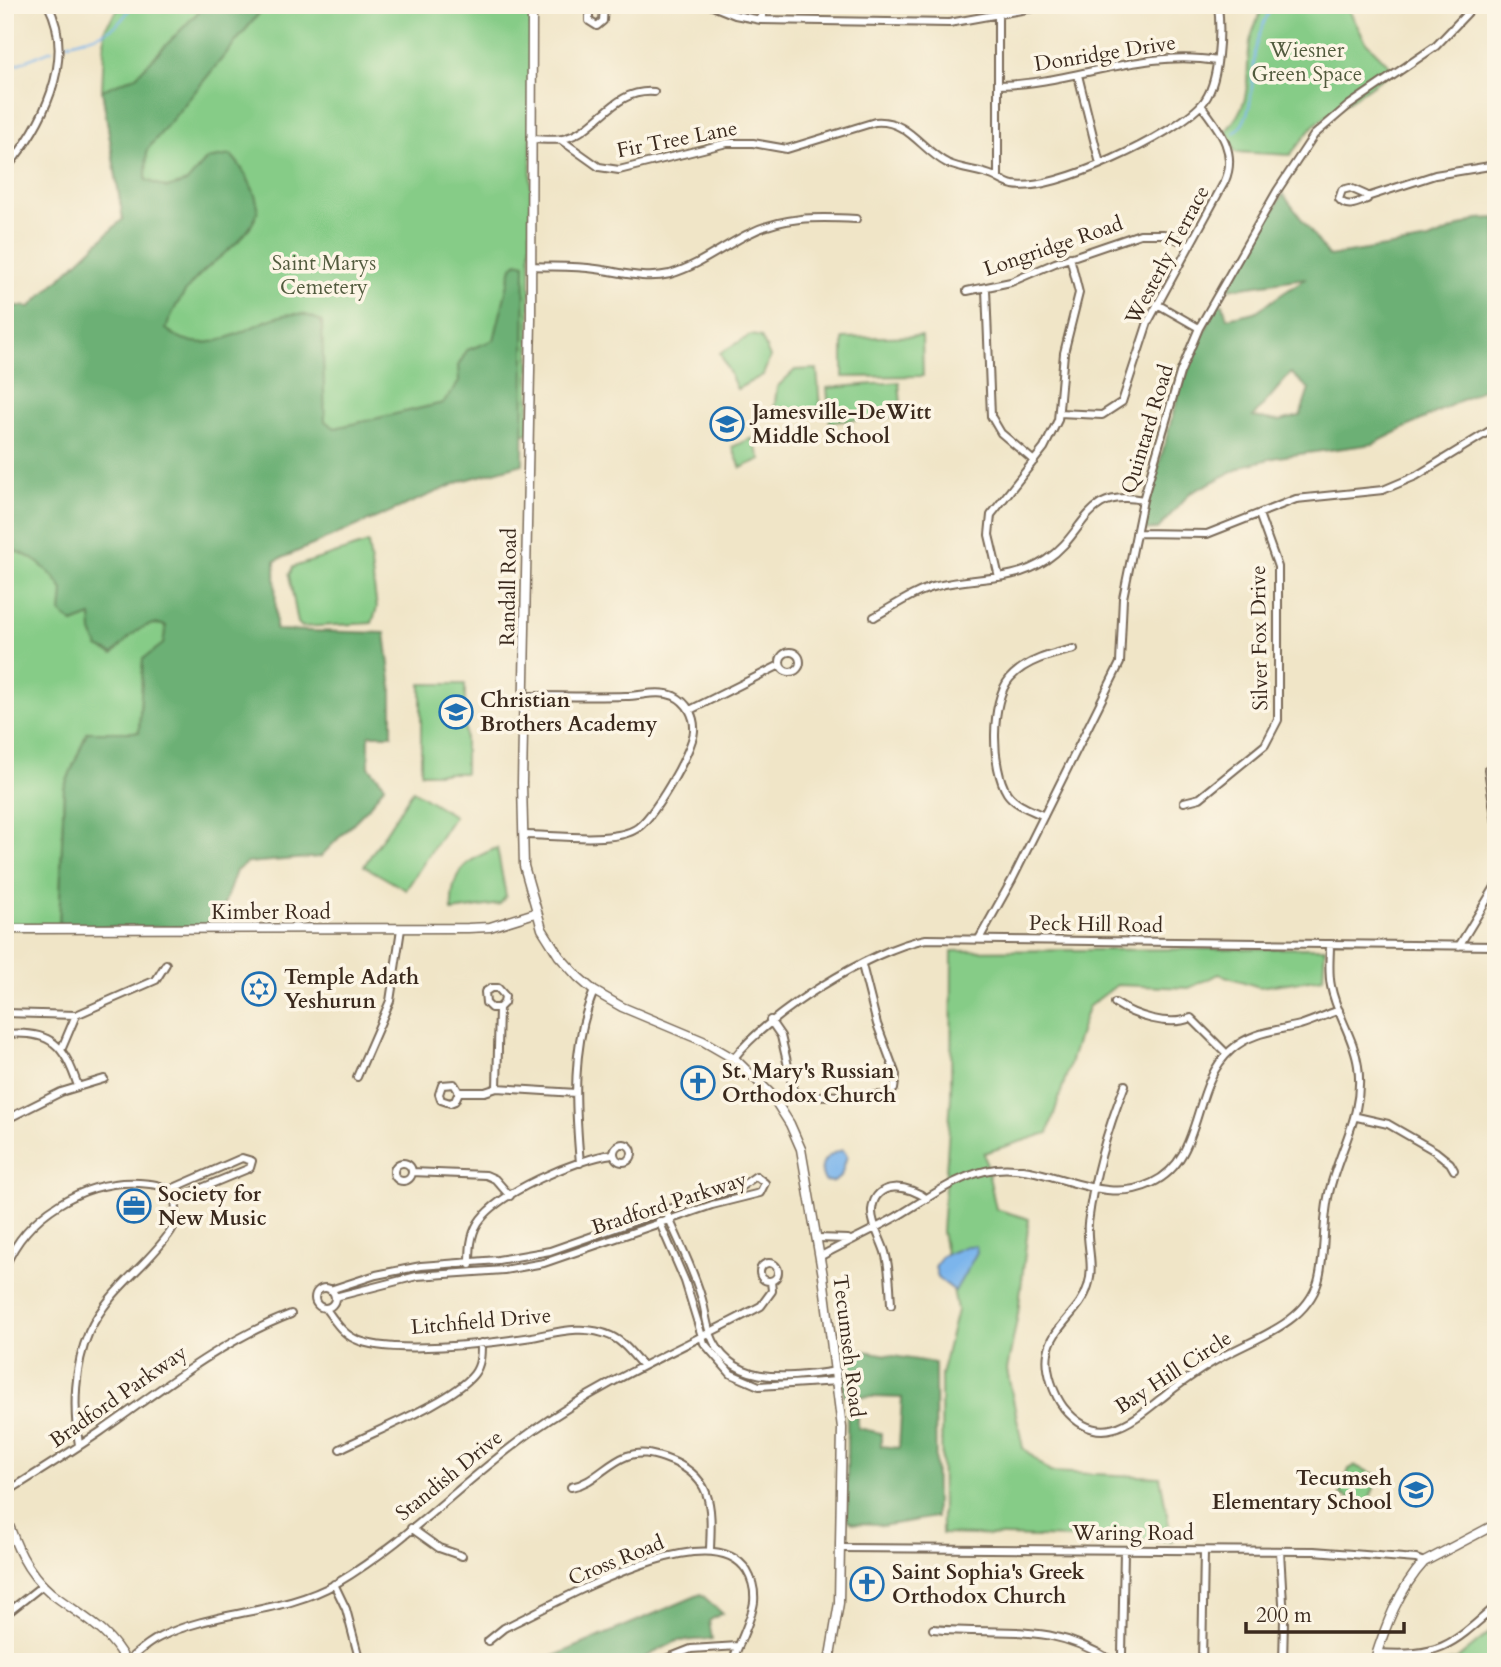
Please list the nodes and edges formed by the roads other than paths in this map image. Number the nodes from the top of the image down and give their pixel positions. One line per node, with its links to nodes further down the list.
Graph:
1 (48, 5): 22 (street)
2 (532, 5): 18 (street, Randall Road)
3 (589, 5): 4 (street)
4 (604, 5)
5 (710, 5): 12 (street)
6 (765, 5): 12 (street)
7 (998, 5): 11 (street)
8 (1050, 5): 11 (street)
9 (1218, 5): 13 (street)
10 (1475, 5): 32 (street, Quintard Road)
11 (998, 15): 12 (street); 15 (street)
12 (761, 20)
13 (1217, 61): 14 (street, Donridge Drive); 17 (street)
14 (1079, 75): 15 (street, Donridge Drive); 20 (street)
15 (999, 85): 23 (street)
16 (654, 92): 19 (street)
17 (1201, 105): 20 (street, Fir Tree Lane); 26 (street, Westerly Terrace)
18 (530, 139): 19 (street); 28 (street, Randall Road)
19 (561, 140): 23 (street, Fir Tree Lane)
20 (1100, 164): 23 (street, Fir Tree Lane)
21 (1496, 165): 24 (street)
22 (5, 170)
23 (998, 178)
24 (1367, 197)
25 (856, 219): 28 (street)
26 (1190, 245): 27 (street, Longridge Road); 31 (street, Westerly Terrace)
27 (1070, 257): 29 (street, Longridge Road); 33 (street)
28 (531, 266): 43 (street, Randall Road)
29 (986, 289): 30 (street, Longridge Road); 35 (street)
30 (967, 291)
31 (1157, 304): 32 (street); 33 (street, Westerly Terrace)
32 (1199, 328): 36 (street, Quintard Road)
33 (1059, 413): 35 (street)
34 (1496, 428): 37 (street)
35 (1034, 461): 39 (street)
36 (1143, 500): 38 (street, Quintard Road); 39 (street)
37 (1259, 514): 38 (street); 46 (street, Silver Fox Drive)
38 (1136, 533): 47 (street, Quintard Road)
39 (999, 577): 40 (street)
40 (874, 617)
41 (1074, 649): 47 (street)
42 (780, 665): 44 (street)
43 (524, 696): 44 (street); 49 (street, Randall Road)
44 (690, 710): 49 (street)
45 (1488, 769): 48 (street)
46 (1184, 802)
47 (1044, 816): 54 (street, Quintard Road)
48 (1496, 824)
49 (523, 835): 51 (street, Randall Road)
50 (1496, 886): 56 (street)
51 (535, 913): 53 (street, Kimber Road); 60 (street, Randall Road)
52 (5, 929): 53 (street, Kimber Road)
53 (401, 929): 71 (street)
54 (979, 939): 55 (street, Peck Hill Road); 59 (street, Peck Hill Road)
55 (1330, 944): 56 (street, Peck Hill Road); 63 (street, Bay Hill Circle)
56 (1459, 946): 57 (street, Peck Hill Road)
57 (1496, 946)
58 (166, 964): 65 (street)
59 (862, 965): 66 (street, Peck Hill Road); 66 (street)
60 (594, 991): 70 (street, Randall Road); 77 (street)
61 (1115, 1003): 69 (street)
62 (499, 1008): 75 (street)
63 (1339, 1010): 69 (street); 78 (street, Bay Hill Circle)
64 (5, 1013): 65 (street)
65 (76, 1015): 68 (street)
66 (770, 1020): 70 (street, Peck Hill Road)
67 (5, 1034): 68 (street)
68 (62, 1048): 74 (street)
69 (1227, 1054): 84 (street)
70 (734, 1058): 94 (street, Tecumseh Road)
71 (357, 1077)
72 (104, 1079): 74 (street)
73 (1125, 1085): 84 (street, Bay Hill Circle)
74 (78, 1086): 79 (street)
75 (497, 1088): 76 (street); 77 (street)
76 (459, 1092)
77 (576, 1093): 81 (street)
78 (1357, 1117): 82 (street); 84 (street, Bay Hill Circle)
79 (5, 1120)
80 (613, 1154): 81 (street)
81 (580, 1163): 86 (street)
82 (1454, 1170)
83 (412, 1172): 86 (street)
84 (1094, 1188): 88 (street)
85 (169, 1190): 87 (street); 87 (street); 98 (street)
86 (510, 1196): 97 (street)
87 (175, 1199): 112 (street)
88 (927, 1199): 93 (street); 93 (street)
89 (666, 1211): 90 (street, Bradford Parkway); 91 (street); 91 (street, Bradford Parkway)
90 (656, 1214): 92 (street); 97 (street, Bradford Parkway)
91 (670, 1219): 92 (street, Bradford Parkway); 106 (street)
92 (659, 1223): 99 (street, Bradford Parkway); 107 (street)
93 (876, 1227): 95 (street); 103 (street)
94 (818, 1238): 95 (street); 96 (street, Tecumseh Road)
95 (850, 1239): 96 (street)
96 (821, 1256): 110 (street, Tecumseh Road)
97 (470, 1262): 99 (street); 101 (street, Bradford Parkway)
98 (5, 1267)
99 (471, 1271): 102 (street, Bradford Parkway)
100 (771, 1281): 106 (street, Standish Drive)
101 (330, 1290): 102 (street); 104 (street)
102 (335, 1297): 104 (street)
103 (891, 1305)
104 (326, 1309): 108 (street, Litchfield Drive)
105 (291, 1314): 112 (street, Bradford Parkway)
106 (709, 1332): 107 (street, Standish Drive); 110 (street)
107 (701, 1336): 109 (street, Standish Drive); 111 (street)
108 (481, 1343): 109 (street, Litchfield Drive); 113 (street)
109 (642, 1366): 118 (street, Standish Drive)
110 (837, 1371): 111 (street, Tecumseh Road)
111 (838, 1381): 119 (street, Tecumseh Road)
112 (79, 1445): 115 (street, Bradford Parkway)
113 (340, 1449)
114 (571, 1487): 120 (street)
115 (5, 1493)
116 (5, 1514): 127 (street)
117 (1496, 1524): 125 (street)
118 (411, 1528): 124 (street); 126 (street, Standish Drive)
119 (841, 1548): 121 (street, Waring Road); 138 (street, Tecumseh Road)
120 (710, 1549): 131 (street, Cross Road); 132 (street)
121 (1124, 1550): 122 (street, Waring Road); 139 (street)
122 (1204, 1551): 123 (street, Waring Road); 140 (street)
123 (1280, 1551): 125 (street, Waring Road); 141 (street)
124 (462, 1556)
125 (1424, 1562): 133 (street)
126 (334, 1584): 134 (street, Standish Drive); 135 (street)
127 (43, 1585): 129 (street); 134 (street)
128 (1496, 1606): 133 (street)
129 (5, 1615)
130 (933, 1629): 139 (street)
131 (488, 1641)
132 (738, 1646): 136 (street); 137 (street)
133 (1376, 1657)
134 (126, 1662)
135 (360, 1662)
136 (658, 1662)
137 (732, 1662)
138 (829, 1662)
139 (1116, 1662)
140 (1202, 1662)
141 (1283, 1662)

